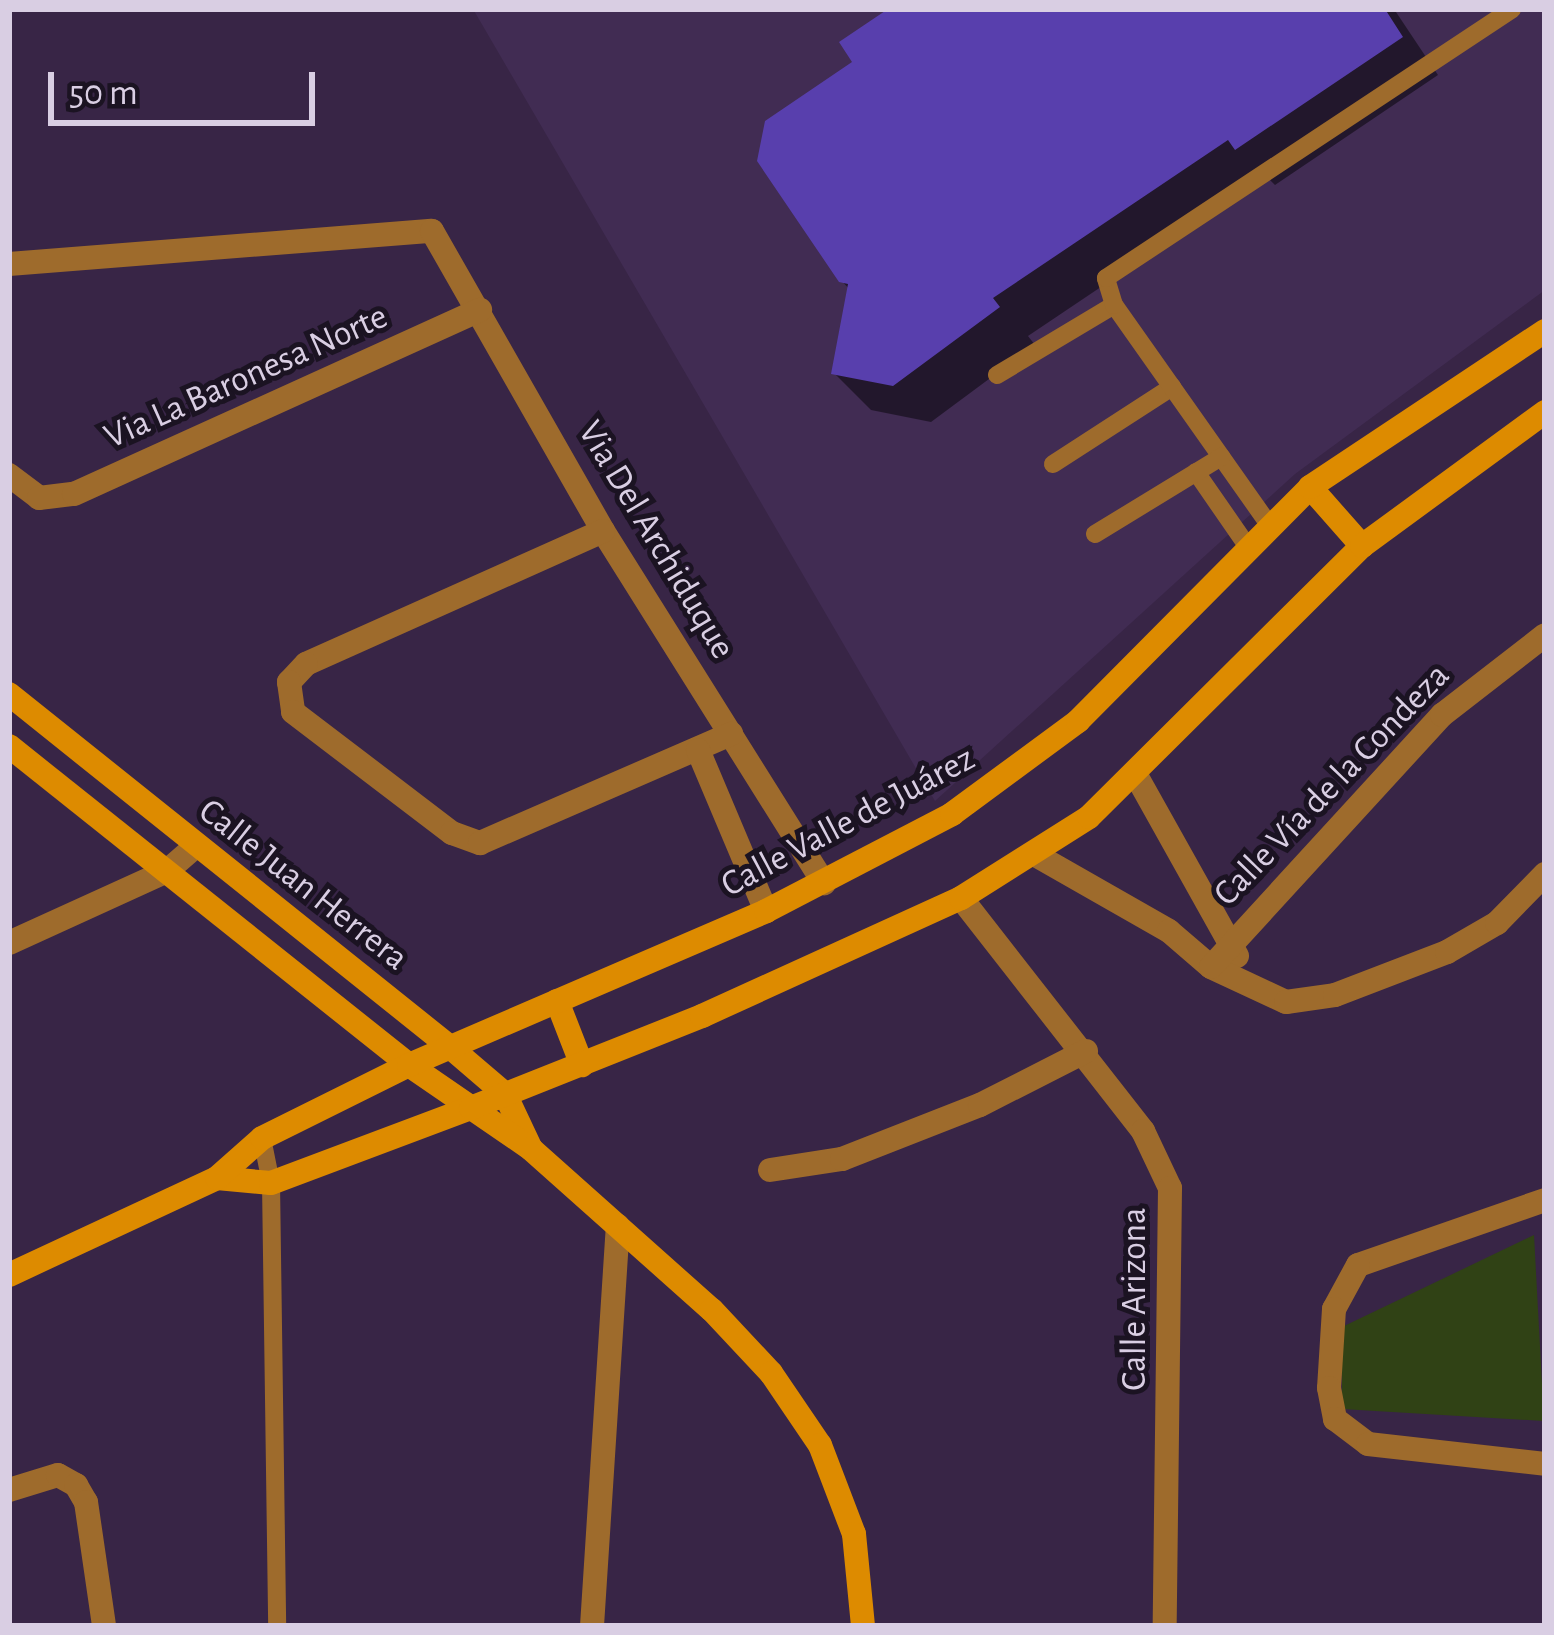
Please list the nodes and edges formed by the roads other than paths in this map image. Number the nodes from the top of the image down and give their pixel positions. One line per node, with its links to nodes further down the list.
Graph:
1 (1512, 9): 3 (lane)
2 (9, 264): 4 (street, Via Del Archiduque)
3 (1114, 305): 6 (lane); 7 (lane)
4 (480, 310): 12 (street, Via La Baronesa Norte); 15 (street, Via Del Archiduque)
5 (1545, 332): 13 (street, Calle Valle de Juárez)
6 (997, 375)
7 (1172, 388): 9 (lane); 10 (lane)
8 (1545, 412): 17 (street)
9 (1221, 457): 11 (lane); 14 (lane)
10 (1053, 464)
11 (1196, 472): 16 (lane); 18 (lane)
12 (9, 475)
13 (1310, 487): 14 (street, Calle Valle de Juárez); 17 (street)
14 (1270, 526): 18 (street, Calle Valle de Juárez)
15 (603, 531): 21 (street, Via Del Archiduque); 23 (street)
16 (1095, 534)
17 (1361, 546): 24 (street)
18 (1248, 547): 29 (street, Calle Valle de Juárez)
19 (1545, 635): 33 (street, Calle Vía de la Condeza)
20 (9, 694): 25 (street, Calle Juan Herrera)
21 (731, 734): 23 (street); 29 (street, Via Del Archiduque)
22 (9, 746): 27 (street, Calle Juan Herrera)
23 (698, 749): 31 (street)
24 (1136, 777): 26 (street); 33 (street, Calle Vía de la Condeza)
25 (195, 848): 27 (street); 37 (street, Calle Juan Herrera)
26 (1034, 854): 30 (street); 34 (street)
27 (167, 871): 32 (street); 39 (street, Calle Juan Herrera)
28 (1545, 874): 35 (street)
29 (824, 884): 31 (street, Calle Valle de Juárez)
30 (961, 898): 38 (street, Calle Arizona); 40 (street)
31 (766, 911): 36 (street, Calle Valle de Juárez)
32 (9, 943)
33 (1232, 944): 34 (street, Calle Vía de la Condeza); 35 (street, Calle Vía de la Condeza)
34 (1211, 967): 35 (street)
35 (1247, 980)
36 (557, 1001): 37 (street, Calle Valle de Juárez); 40 (street)
37 (450, 1047): 39 (street, Calle Valle de Juárez); 41 (street, Calle Juan Herrera)
38 (1086, 1051): 45 (street); 57 (street, Calle Arizona)
39 (409, 1065): 42 (street, Calle Juan Herrera); 43 (street, Calle Valle de Juárez)
40 (582, 1065): 41 (street)
41 (505, 1094): 42 (street); 44 (street, Calle Juan Herrera)
42 (471, 1108): 44 (street, Calle Juan Herrera); 47 (street)
43 (262, 1138): 46 (street, Calle Valle de Juárez); 47 (lane)
44 (531, 1149): 49 (street, Calle Juan Herrera)
45 (770, 1170)
46 (217, 1178): 47 (street); 50 (street)
47 (271, 1183): 54 (lane)
48 (1545, 1200): 51 (street)
49 (618, 1226): 55 (street); 56 (street, Calle Juan Herrera)
50 (9, 1275)
51 (1545, 1464)
52 (9, 1490): 53 (street)
53 (104, 1626)
54 (277, 1626)
55 (592, 1626)
56 (863, 1626)
57 (1165, 1626)

